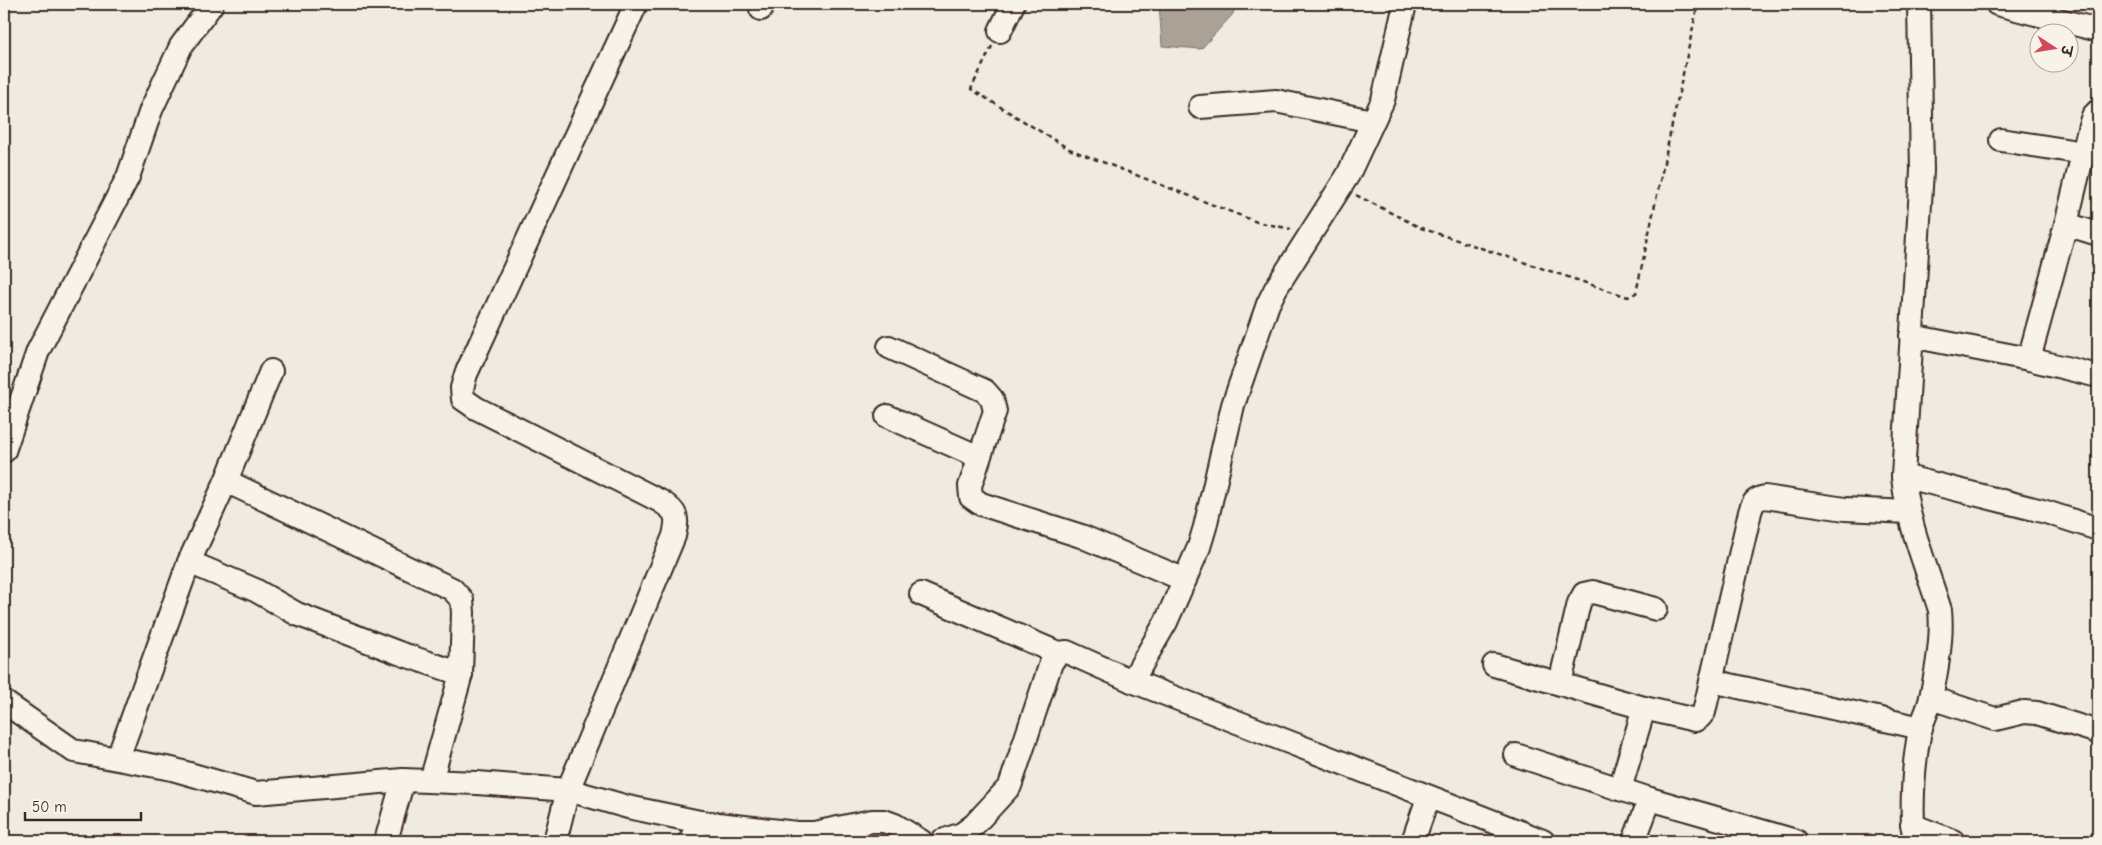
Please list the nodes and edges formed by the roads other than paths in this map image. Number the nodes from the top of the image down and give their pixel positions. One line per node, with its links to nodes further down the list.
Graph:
1 (212, 4): 22 (street)
2 (636, 4): 48 (street)
3 (1013, 4): 8 (street)
4 (1405, 4): 11 (street)
5 (1919, 4): 16 (street)
6 (1997, 4): 7 (street)
7 (2098, 30)
8 (1000, 32)
9 (1200, 108): 11 (street)
10 (2098, 111): 13 (street)
11 (1372, 122): 29 (street)
12 (2001, 140): 13 (street)
13 (2084, 153): 14 (street)
14 (2066, 224): 15 (street); 18 (street)
15 (2098, 234)
16 (1910, 336): 18 (street); 24 (street)
17 (889, 347): 23 (street)
18 (2029, 359): 20 (street)
19 (271, 371): 25 (street)
20 (2098, 376)
21 (888, 416): 23 (street)
22 (4, 451)
23 (979, 457): 29 (street)
24 (1903, 476): 26 (street); 27 (street)
25 (226, 481): 28 (street); 34 (street)
26 (1909, 512): 36 (street); 38 (street)
27 (2098, 529)
28 (189, 562): 34 (street); 44 (street)
29 (1185, 580): 35 (street)
30 (921, 594): 32 (street)
31 (1656, 609): 37 (street)
32 (1058, 653): 35 (street); 57 (street)
33 (1494, 665): 37 (street)
34 (461, 674): 46 (street)
35 (1132, 681): 49 (street)
36 (1712, 681): 40 (street); 41 (street)
37 (1560, 683): 40 (street)
38 (1931, 698): 41 (street); 42 (street)
39 (4, 702): 44 (street)
40 (1644, 708): 47 (street)
41 (1921, 728): 52 (street)
42 (2098, 732)
43 (1516, 755): 47 (street)
44 (118, 758): 45 (street)
45 (403, 780): 46 (street); 54 (street)
46 (430, 781): 48 (street)
47 (1620, 789): 50 (street)
48 (568, 790): 51 (street); 55 (street)
49 (1428, 798): 58 (street); 59 (street)
50 (1650, 798): 60 (street); 61 (street)
51 (695, 832): 53 (street)
52 (1913, 833): 62 (street)
53 (814, 837): 56 (street)
54 (386, 841)
55 (556, 841)
56 (921, 841)
57 (942, 841)
58 (1413, 841)
59 (1543, 841)
60 (1634, 841)
61 (1796, 841)
62 (1953, 841)

